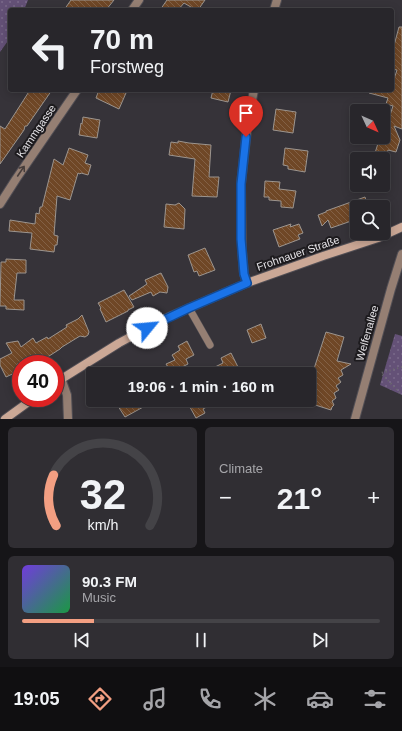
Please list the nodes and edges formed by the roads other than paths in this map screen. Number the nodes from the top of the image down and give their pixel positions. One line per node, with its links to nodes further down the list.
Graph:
1 (76, 92): 3 (street, Kammgasse, one-way to 1)
2 (254, 92): 6 (street)
3 (0, 204)
4 (402, 227): 6 (street, Frohnauer Straße)
5 (402, 254): 14 (street, Welfenallee)
6 (247, 283): 7 (street, Frohnauer Straße)
7 (189, 308): 8 (lane); 9 (street, Frohnauer Straße)
8 (210, 345)
9 (64, 376)
10 (64, 390): 13 (street)
11 (22, 407): 12 (street)
12 (5, 419)
13 (68, 419)
14 (355, 419)

